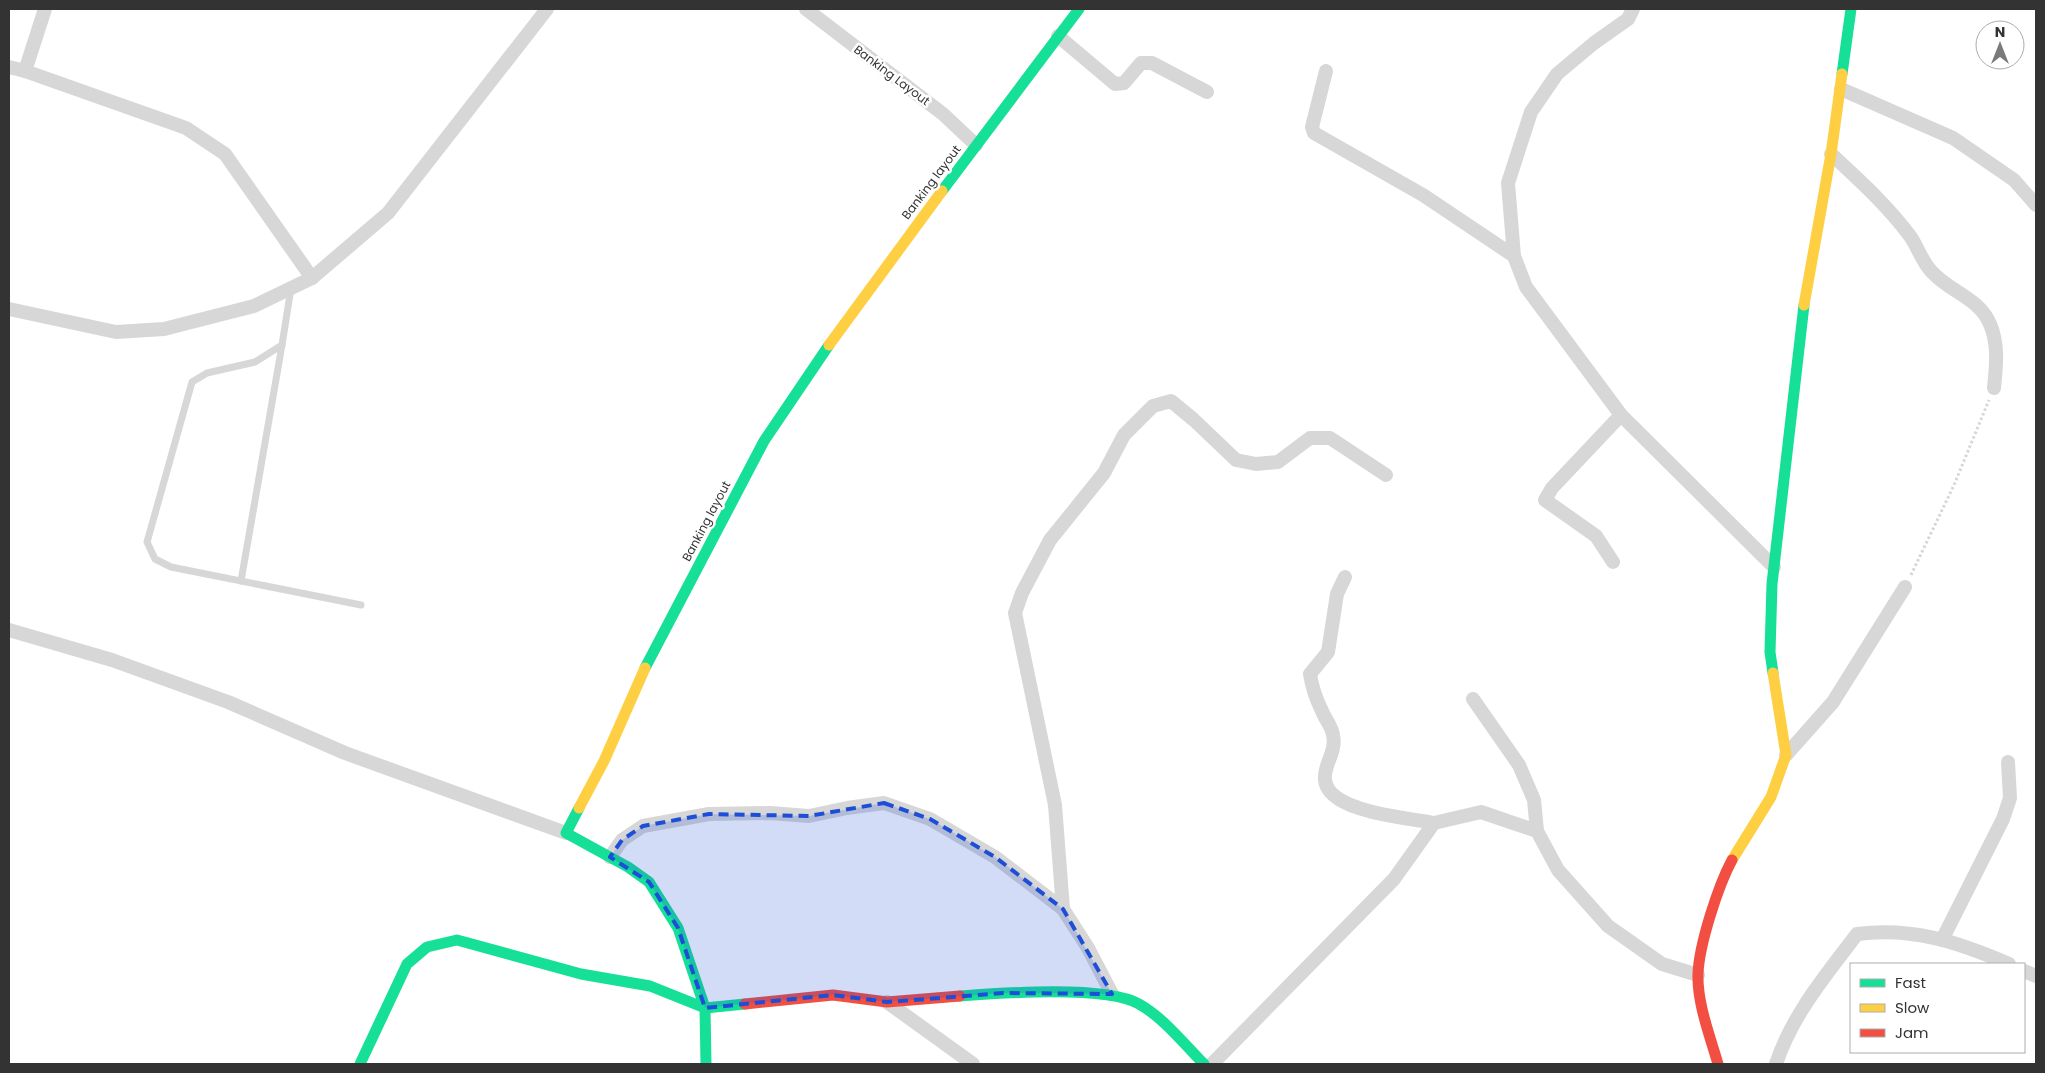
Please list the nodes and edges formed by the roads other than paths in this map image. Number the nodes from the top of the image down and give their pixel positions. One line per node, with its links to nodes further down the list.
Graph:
1 (45, 9): 9 (street)
2 (547, 9): 17 (street)
3 (806, 9): 13 (street, Banking Layout)
4 (1079, 9): 7 (street, Banking layout)
5 (1633, 9): 16 (street)
6 (1851, 9): 11 (street)
7 (1058, 36): 12 (street); 13 (street, Banking layout)
8 (9, 67): 9 (street)
9 (25, 71): 17 (street)
10 (1326, 71): 16 (street)
11 (1840, 89): 14 (street); 15 (street)
12 (1207, 92)
13 (976, 145): 36 (street, Banking layout)
14 (1831, 154): 21 (street); 25 (street)
15 (2036, 205)
16 (1514, 256): 22 (street)
17 (312, 278): 18 (street)
18 (291, 288): 19 (street); 20 (lane)
19 (9, 309)
20 (282, 345): 27 (lane); 27 (lane)
21 (1994, 388)
22 (1621, 415): 24 (street); 25 (street)
23 (1386, 475): 38 (street)
24 (1613, 562)
25 (1774, 568): 32 (street)
26 (1345, 577): 34 (street)
27 (240, 581): 29 (lane)
28 (1905, 587): 32 (street)
29 (361, 605)
30 (9, 630): 36 (street)
31 (1473, 699): 35 (street)
32 (1786, 755): 41 (street)
33 (2008, 762): 39 (street)
34 (1434, 823): 35 (street); 49 (street)
35 (1537, 831): 41 (street)
36 (566, 832): 37 (street)
37 (610, 857): 38 (street); 44 (street)
38 (1063, 909): 42 (street)
39 (1942, 940): 40 (street); 51 (street)
40 (2007, 963)
41 (1698, 975): 50 (street)
42 (1112, 994): 43 (street); 48 (street)
43 (887, 1002): 44 (street); 47 (street)
44 (705, 1008): 45 (street); 46 (street)
45 (360, 1064)
46 (706, 1064)
47 (973, 1064)
48 (1204, 1064)
49 (1212, 1064)
50 (1718, 1064)
51 (1776, 1064)

